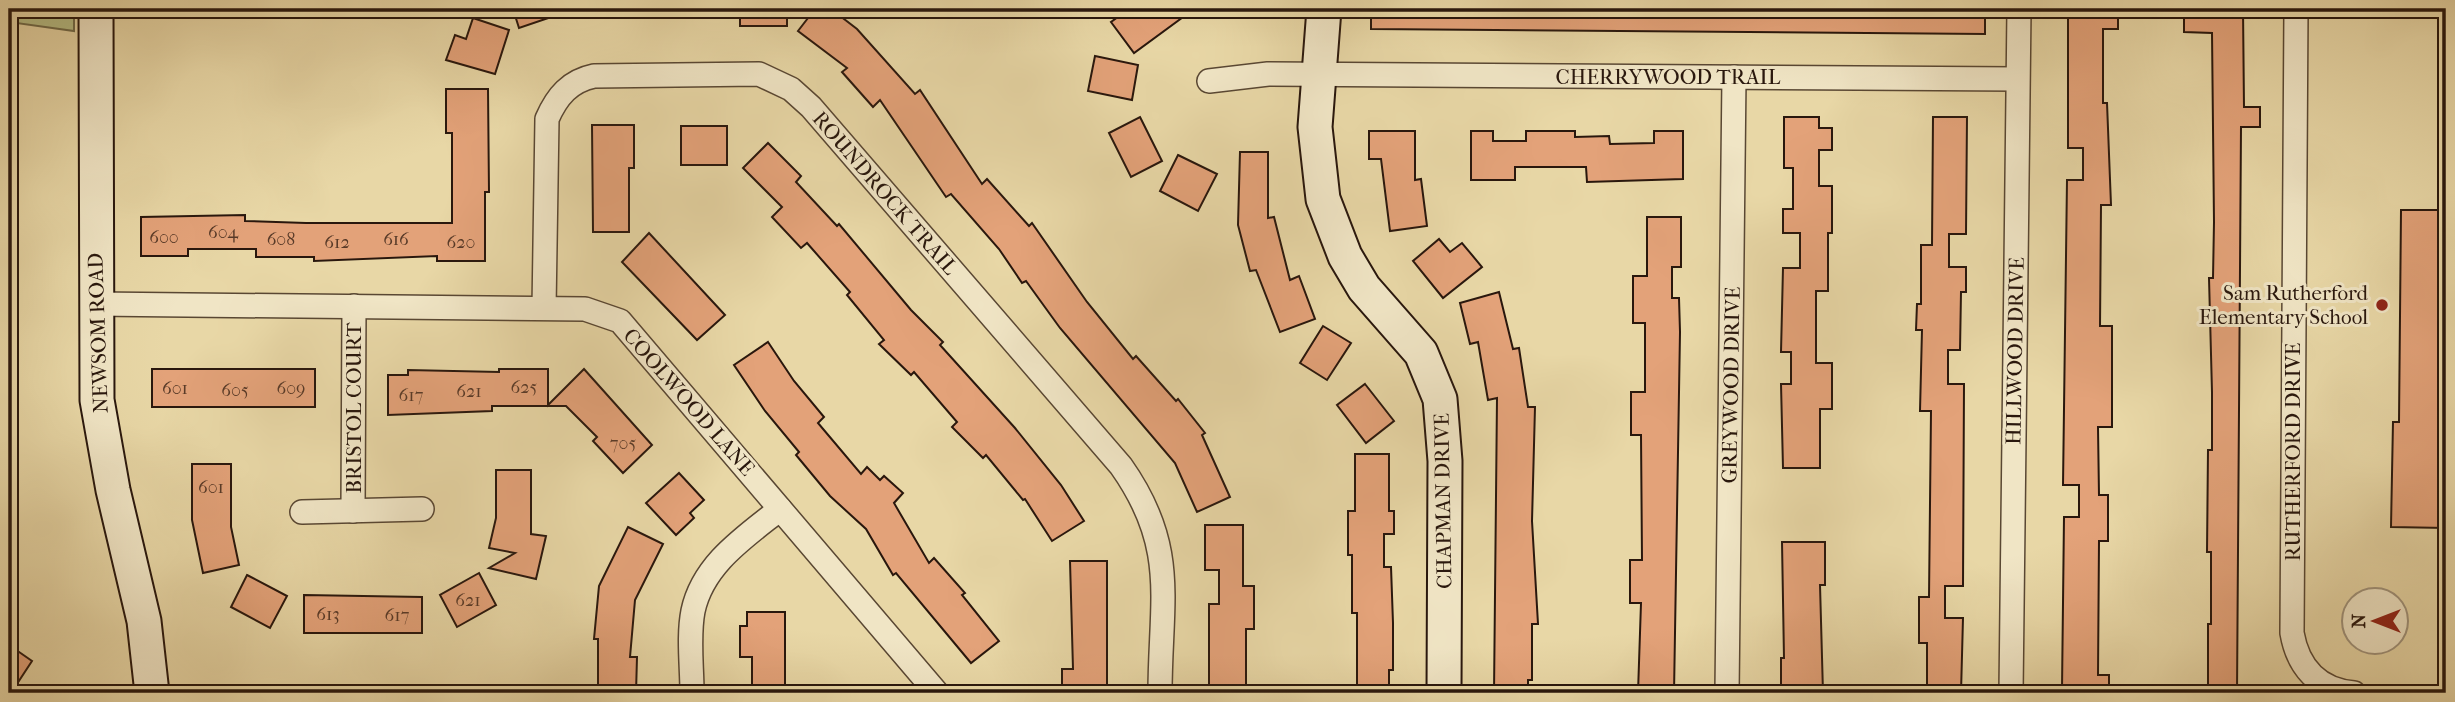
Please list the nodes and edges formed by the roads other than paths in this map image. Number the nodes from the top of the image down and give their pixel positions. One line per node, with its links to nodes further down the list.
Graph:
1 (96, 9): 9 (street, NEWSOM ROAD)
2 (1324, 9): 5 (street, CHAPMAN DRIVE)
3 (2019, 9): 7 (street, HILLWOOD DRIVE)
4 (2296, 9): 23 (street, RUTHERFORD DRIVE)
5 (1319, 76): 6 (street, CHERRYWOOD TRAIL); 8 (street, CHERRYWOOD TRAIL); 20 (street, CHAPMAN DRIVE)
6 (1734, 77): 7 (street, CHERRYWOOD TRAIL); 21 (street, GREYWOOD DRIVE)
7 (2017, 79): 22 (street, HILLWOOD DRIVE)
8 (1209, 81)
9 (95, 304): 10 (street, COOLWOOD LANE); 16 (street, NEWSOM ROAD)
10 (354, 306): 11 (street, COOLWOOD LANE); 14 (street, BRISTOL COURT)
11 (544, 308): 13 (street, COOLWOOD LANE); 19 (street, ROUNDROCK TRAIL)
12 (422, 509): 14 (street, BRISTOL COURT)
13 (780, 509): 17 (street); 18 (street, COOLWOOD LANE)
14 (353, 511): 15 (street, BRISTOL COURT)
15 (302, 512)
16 (152, 693)
17 (692, 693)
18 (937, 693)
19 (1160, 693)
20 (1444, 693)
21 (1727, 693)
22 (2011, 693)
23 (2354, 693)

